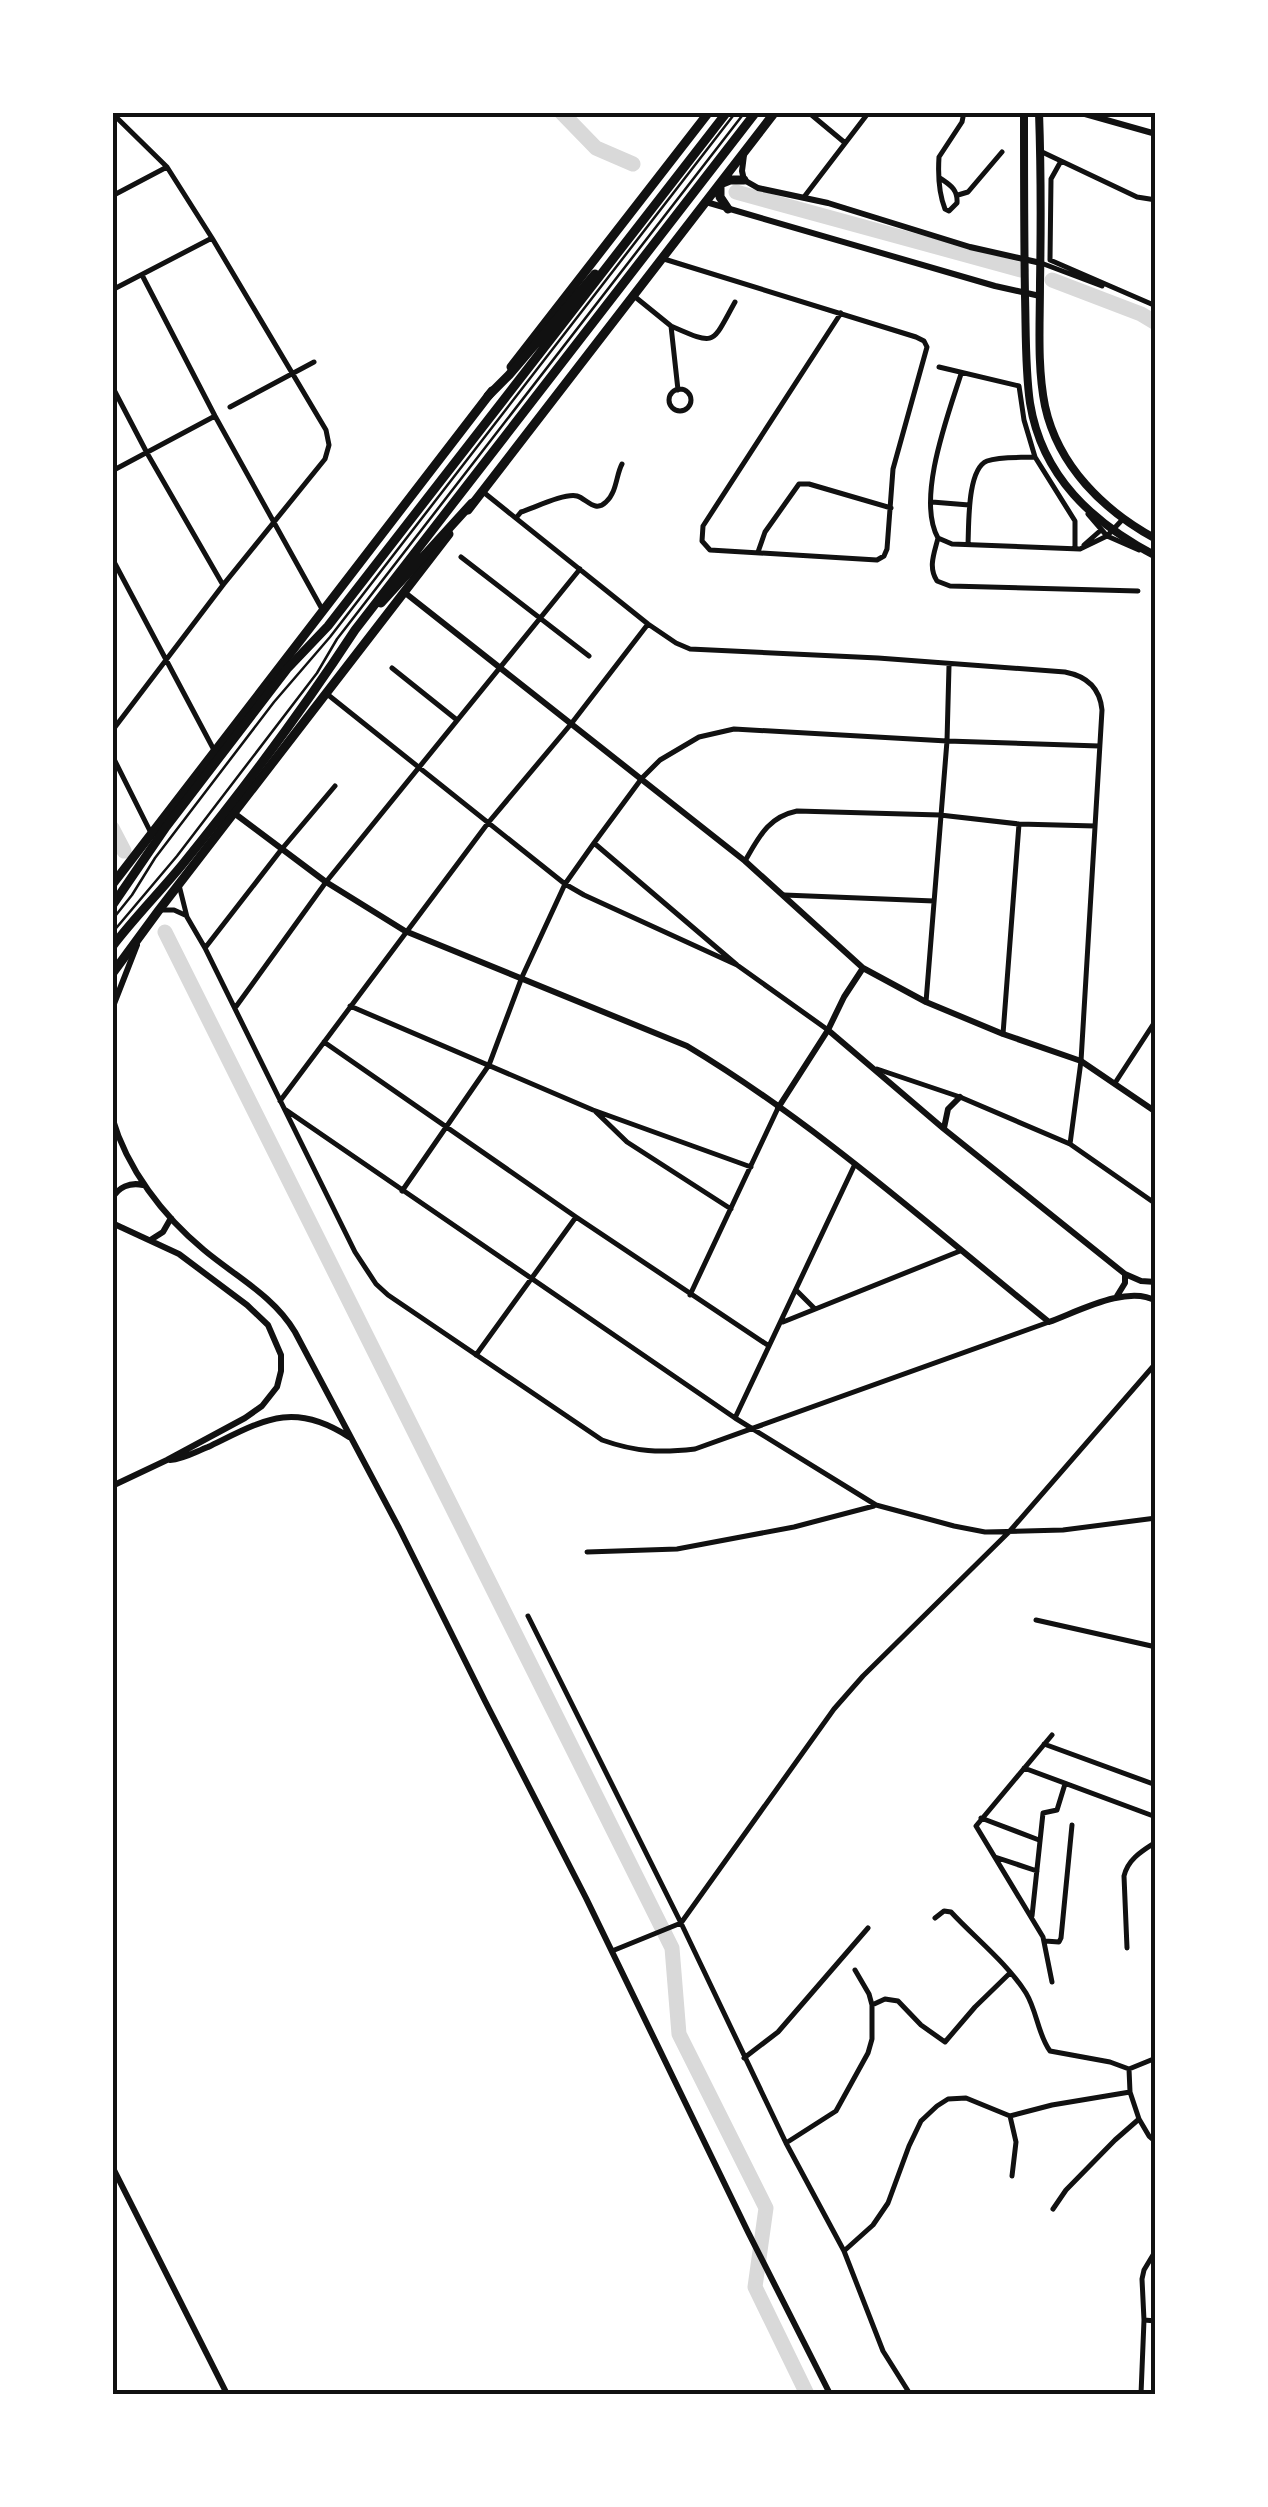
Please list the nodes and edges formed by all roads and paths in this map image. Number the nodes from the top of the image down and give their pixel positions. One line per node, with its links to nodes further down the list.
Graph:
1 (709, 112): 50 (highway)
2 (727, 112): 30 (highway)
3 (736, 112): 116 (lane)
4 (745, 112): 118 (lane)
5 (756, 112): 81 (highway)
6 (775, 112): 18 (highway)
7 (808, 112): 15 (street)
8 (869, 112): 15 (street)
9 (1024, 112): 33 (main road)
10 (1039, 112): 16 (main road)
11 (1078, 112): 14 (street)
12 (112, 113): 20 (street)
13 (964, 113): 21 (street)
14 (1156, 134)
15 (846, 143): 26 (street)
16 (1040, 151): 19 (street); 34 (main road)
17 (1002, 152): 25 (street)
18 (744, 154): 22 (street); 23 (highway)
19 (1061, 161): 27 (street); 41 (street)
20 (167, 168): 24 (street); 31 (street)
21 (940, 178): 25 (street); 25 (street)
22 (742, 180): 23 (highway); 26 (street)
23 (720, 184): 28 (highway); 29 (highway)
24 (112, 196)
25 (958, 196)
26 (802, 199): 33 (street)
27 (1156, 200)
28 (706, 202): 29 (street); 32 (highway)
29 (728, 209): 37 (street)
30 (648, 216): 50 (highway); 113 (highway)
31 (212, 238): 35 (street); 46 (street)
32 (661, 258): 38 (highway); 42 (street)
33 (1024, 258): 34 (street); 37 (main road)
34 (1040, 263): 39 (main road); 41 (street)
35 (142, 275): 36 (street); 52 (street)
36 (112, 290)
37 (1025, 294): 39 (street); 65 (main road)
38 (632, 296): 43 (street); 57 (highway)
39 (1040, 296): 63 (main road)
40 (735, 302): 43 (street)
41 (1156, 307)
42 (841, 313): 61 (street); 70 (street)
43 (671, 326): 49 (street)
44 (314, 362): 46 (street)
45 (939, 367): 47 (street)
46 (292, 373): 51 (street); 64 (street)
47 (961, 374): 54 (street); 58 (street)
48 (112, 386): 53 (street)
49 (678, 390): 49 (street)
50 (488, 396): 78 (highway)
51 (230, 407)
52 (215, 416): 53 (street); 64 (street)
53 (148, 454): 56 (street); 75 (street)
54 (1035, 457): 60 (street); 69 (street)
55 (622, 464): 62 (street)
56 (112, 471)
57 (482, 491): 59 (highway); 62 (street)
58 (932, 502): 60 (street); 66 (street)
59 (472, 503): 76 (highway); 81 (highway)
60 (969, 505): 68 (street)
61 (891, 508): 70 (street); 70 (street)
62 (516, 518): 74 (street)
63 (1123, 520): 65 (street); 67 (main road)
64 (275, 523): 75 (street); 78 (street)
65 (1106, 532): 69 (street); 71 (main road)
66 (938, 538): 68 (street); 77 (street)
67 (1156, 539)
68 (968, 544): 69 (street)
69 (1077, 549)
70 (758, 552)
71 (1153, 555)
72 (461, 557): 79 (street)
73 (112, 558): 83 (street)
74 (580, 569): 79 (street); 80 (street)
75 (223, 586): 83 (street)
76 (404, 592): 85 (street); 87 (highway)
77 (1138, 592)
78 (324, 612): 93 (highway)
79 (540, 618): 82 (street); 85 (street)
80 (648, 624): 84 (street); 89 (street)
81 (355, 630): 120 (highway)
82 (588, 656)
83 (167, 662): 90 (street); 93 (street)
84 (949, 665): 91 (street); 92 (street)
85 (500, 667): 88 (street); 89 (street)
86 (392, 668): 88 (street)
87 (327, 694): 95 (street); 98 (highway)
88 (457, 720): 95 (street)
89 (572, 724): 96 (street); 100 (street)
90 (112, 731)
91 (946, 741): 92 (street); 96 (street); 99 (street)
92 (1100, 746): 102 (street)
93 (215, 752): 103 (highway)
94 (112, 755): 103 (street)
95 (418, 768): 100 (street); 107 (street)
96 (642, 778): 104 (street); 106 (street)
97 (335, 786): 105 (street)
98 (234, 814): 105 (street); 109 (highway)
99 (940, 815): 101 (street); 106 (street); 112 (street)
100 (488, 823): 108 (street); 117 (street)
101 (1019, 824): 102 (street); 132 (street)
102 (1095, 826): 134 (street)
103 (152, 835): 110 (highway)
104 (594, 843): 108 (street); 122 (street)
105 (281, 850): 107 (street); 121 (street)
106 (745, 861): 111 (street)
107 (326, 882): 117 (street); 128 (street)
108 (565, 884): 122 (street); 125 (street)
109 (179, 885): 114 (highway); 115 (street)
110 (112, 886)
111 (784, 895): 112 (street); 123 (street)
112 (934, 901): 126 (street)
113 (112, 906)
114 (159, 910): 115 (street); 119 (highway)
115 (188, 917): 121 (street)
116 (112, 920)
117 (405, 931): 125 (street); 127 (street)
118 (112, 933)
119 (140, 937): 124 (highway); 129 (street)
120 (112, 946)
121 (206, 948): 128 (street)
122 (737, 964): 131 (street)
123 (863, 968): 126 (street); 131 (street)
124 (112, 974)
125 (522, 977): 135 (street); 140 (street)
126 (926, 1002): 132 (street)
127 (350, 1006): 133 (street); 135 (street)
128 (234, 1008): 139 (street)
129 (112, 1009)
130 (1156, 1020): 137 (street)
131 (828, 1030): 136 (street); 140 (street)
132 (1003, 1034): 134 (street)
133 (324, 1042): 139 (street); 144 (street)
134 (1081, 1061): 137 (street); 148 (street)
135 (489, 1065): 141 (street); 144 (street)
136 (873, 1068): 138 (street); 145 (street)
137 (1115, 1083): 142 (street)
138 (960, 1097): 145 (street); 148 (street)
139 (282, 1104): 146 (street); 147 (street)
140 (778, 1108): 149 (street); 150 (street)
141 (594, 1110): 150 (street); 155 (street)
142 (1156, 1112)
143 (112, 1118): 151 (street)
144 (446, 1127): 152 (street); 156 (street)
145 (944, 1129): 161 (street)
146 (315, 1130): 147 (street); 152 (street)
147 (298, 1139): 174 (street)
148 (1070, 1144): 154 (street)
149 (856, 1164): 160 (street); 165 (street)
150 (751, 1167): 155 (street)
151 (144, 1185): 153 (street); 157 (street)
152 (402, 1191): 162 (street)
153 (112, 1199)
154 (1156, 1204)
155 (731, 1209): 167 (street)
156 (576, 1217): 162 (street); 167 (street)
157 (172, 1218): 159 (street); 178 (street)
158 (113, 1221): 159 (street)
159 (151, 1240): 179 (street)
160 (960, 1251): 170 (street); 171 (street)
161 (1125, 1274): 163 (street); 168 (street)
162 (532, 1279): 174 (street); 176 (street)
163 (1138, 1280): 164 (street); 166 (street)
164 (1156, 1282)
165 (796, 1290): 170 (street); 172 (street)
166 (1136, 1294): 168 (street); 169 (street)
167 (690, 1295): 173 (street)
168 (1116, 1297): 171 (street)
169 (1156, 1301)
170 (816, 1310): 172 (street)
171 (1048, 1322): 177 (street)
172 (780, 1323): 173 (street)
173 (769, 1346): 176 (street)
174 (476, 1355): 177 (street)
175 (1156, 1362): 183 (street)
176 (735, 1418): 177 (street)
177 (752, 1428): 181 (street)
178 (350, 1438): 179 (street); 206 (street)
179 (167, 1460): 180 (street)
180 (112, 1486)
181 (876, 1505): 183 (street); 184 (street)
182 (1156, 1518): 183 (street)
183 (1010, 1532): 202 (street)
184 (586, 1552)
185 (528, 1616): 202 (street)
186 (1036, 1620): 187 (street)
187 (1156, 1647)
188 (1052, 1735): 189 (street)
189 (1044, 1744): 190 (street); 192 (street)
190 (1024, 1768): 191 (street); 194 (street)
191 (1066, 1784): 193 (street); 196 (street)
192 (1156, 1785)
193 (1156, 1817)
194 (982, 1818): 196 (street); 198 (street)
195 (1072, 1825): 204 (street)
196 (1040, 1840): 199 (street)
197 (1156, 1842): 205 (street)
198 (992, 1856): 199 (street); 201 (street)
199 (1036, 1871): 201 (street)
200 (935, 1918): 208 (street)
201 (1032, 1918): 204 (street)
202 (681, 1922): 206 (street); 211 (street)
203 (868, 1928): 211 (street)
204 (1045, 1941): 209 (street)
205 (1126, 1948)
206 (612, 1951): 226 (street)
207 (855, 1970): 210 (street)
208 (1010, 1974): 210 (street); 213 (street)
209 (1052, 1982)
210 (872, 2005): 218 (street)
211 (744, 2058): 218 (street)
212 (1156, 2058): 213 (street)
213 (1130, 2069): 214 (street)
214 (1130, 2092): 215 (street); 216 (street)
215 (1010, 2116): 220 (street); 223 (street)
216 (1139, 2119): 217 (street); 221 (street)
217 (1156, 2142)
218 (786, 2144): 223 (street)
219 (112, 2166): 227 (street)
220 (1012, 2176)
221 (1052, 2209)
222 (1156, 2250): 224 (street)
223 (844, 2251): 228 (street)
224 (1144, 2320): 225 (street); 229 (street)
225 (1156, 2321)
226 (829, 2393)
227 (226, 2394)
228 (910, 2394)
229 (1141, 2394)

